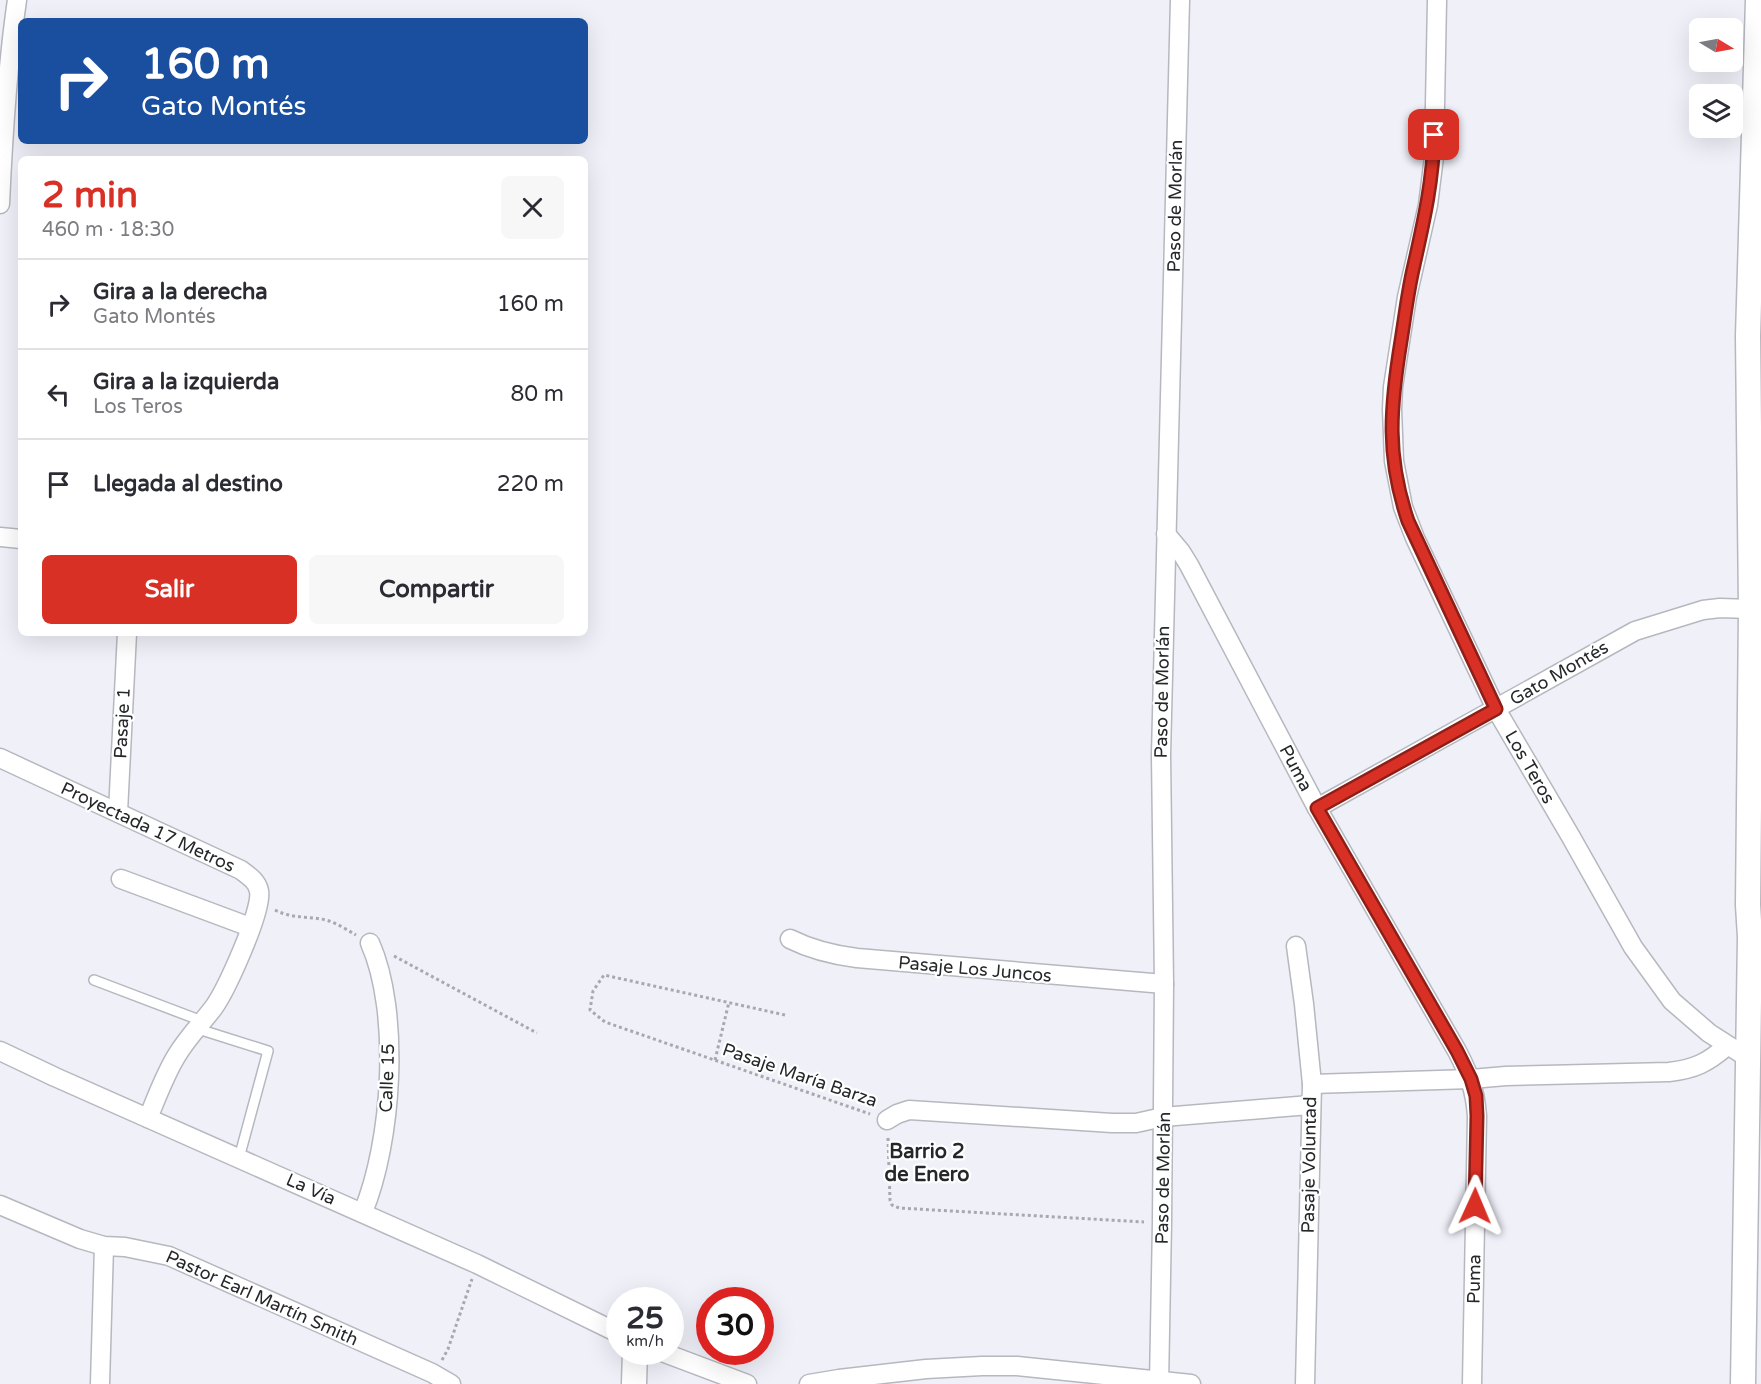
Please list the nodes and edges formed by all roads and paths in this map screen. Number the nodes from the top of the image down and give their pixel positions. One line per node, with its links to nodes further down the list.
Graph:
1 (17, 0): 5 (street)
2 (1180, 0): 7 (street, Paso de Morlán)
3 (1437, 0): 12 (street, Los Teros)
4 (1758, 0): 10 (street)
5 (1, 153): 6 (street)
6 (0, 204)
7 (1166, 534): 14 (street, Puma); 23 (street, Paso de Morlán)
8 (0, 537): 9 (street)
9 (18, 538)
10 (1751, 609): 12 (street, Gato Montés); 29 (street)
11 (127, 636): 15 (street, Pasaje 1)
12 (1496, 709): 14 (street, Gato Montés); 29 (street, Los Teros)
13 (0, 758): 15 (street, Proyectada 17 Metros)
14 (1317, 808): 31 (street, Puma)
15 (118, 813): 17 (street, Proyectada 17 Metros)
16 (121, 879): 18 (street)
17 (259, 901): 18 (street); 20 (path)
18 (250, 927): 26 (street)
19 (790, 939): 23 (street, Pasaje Los Juncos)
20 (370, 943): 27 (path); 39 (street, Calle 15)
21 (1296, 946): 32 (street, Pasaje Voluntad)
22 (94, 980): 26 (lane)
23 (1164, 984): 34 (street, Paso de Morlán)
24 (729, 1002): 25 (path); 30 (path); 30 (path, Pasaje María Barza)
25 (785, 1015)
26 (199, 1024): 35 (street); 37 (lane)
27 (537, 1034)
28 (0, 1051): 35 (street, La Vía)
29 (1737, 1052): 31 (street); 56 (street)
30 (715, 1060): 36 (path, Pasaje María Barza)
31 (1471, 1079): 32 (street); 55 (street, Puma)
32 (1312, 1084): 33 (street, Pasaje Voluntad)
33 (1310, 1105): 34 (street); 54 (street, Pasaje Voluntad)
34 (1163, 1117): 36 (street); 40 (street, Paso de Morlán)
35 (148, 1118): 37 (street, La Vía)
36 (888, 1120): 40 (path, Pasaje María Barza)
37 (239, 1158): 39 (street, La Vía)
38 (0, 1205): 41 (street, Pastor Earl Martín Smith)
39 (363, 1212): 42 (street, La Vía)
40 (1162, 1223): 47 (street, Paso de Morlán)
41 (104, 1246): 46 (street, Pastor Earl Martín Smith); 48 (street)
42 (477, 1264): 43 (street, La Vía); 46 (path)
43 (606, 1327)
44 (684, 1360): 51 (street)
45 (634, 1365): 50 (street)
46 (432, 1373): 49 (street, Pastor Earl Martín Smith)
47 (1159, 1382): 52 (street); 53 (street)
48 (100, 1384)
49 (451, 1384)
50 (633, 1384)
51 (747, 1384)
52 (809, 1384)
53 (1191, 1384)
54 (1305, 1384)
55 (1472, 1384)
56 (1743, 1384)

